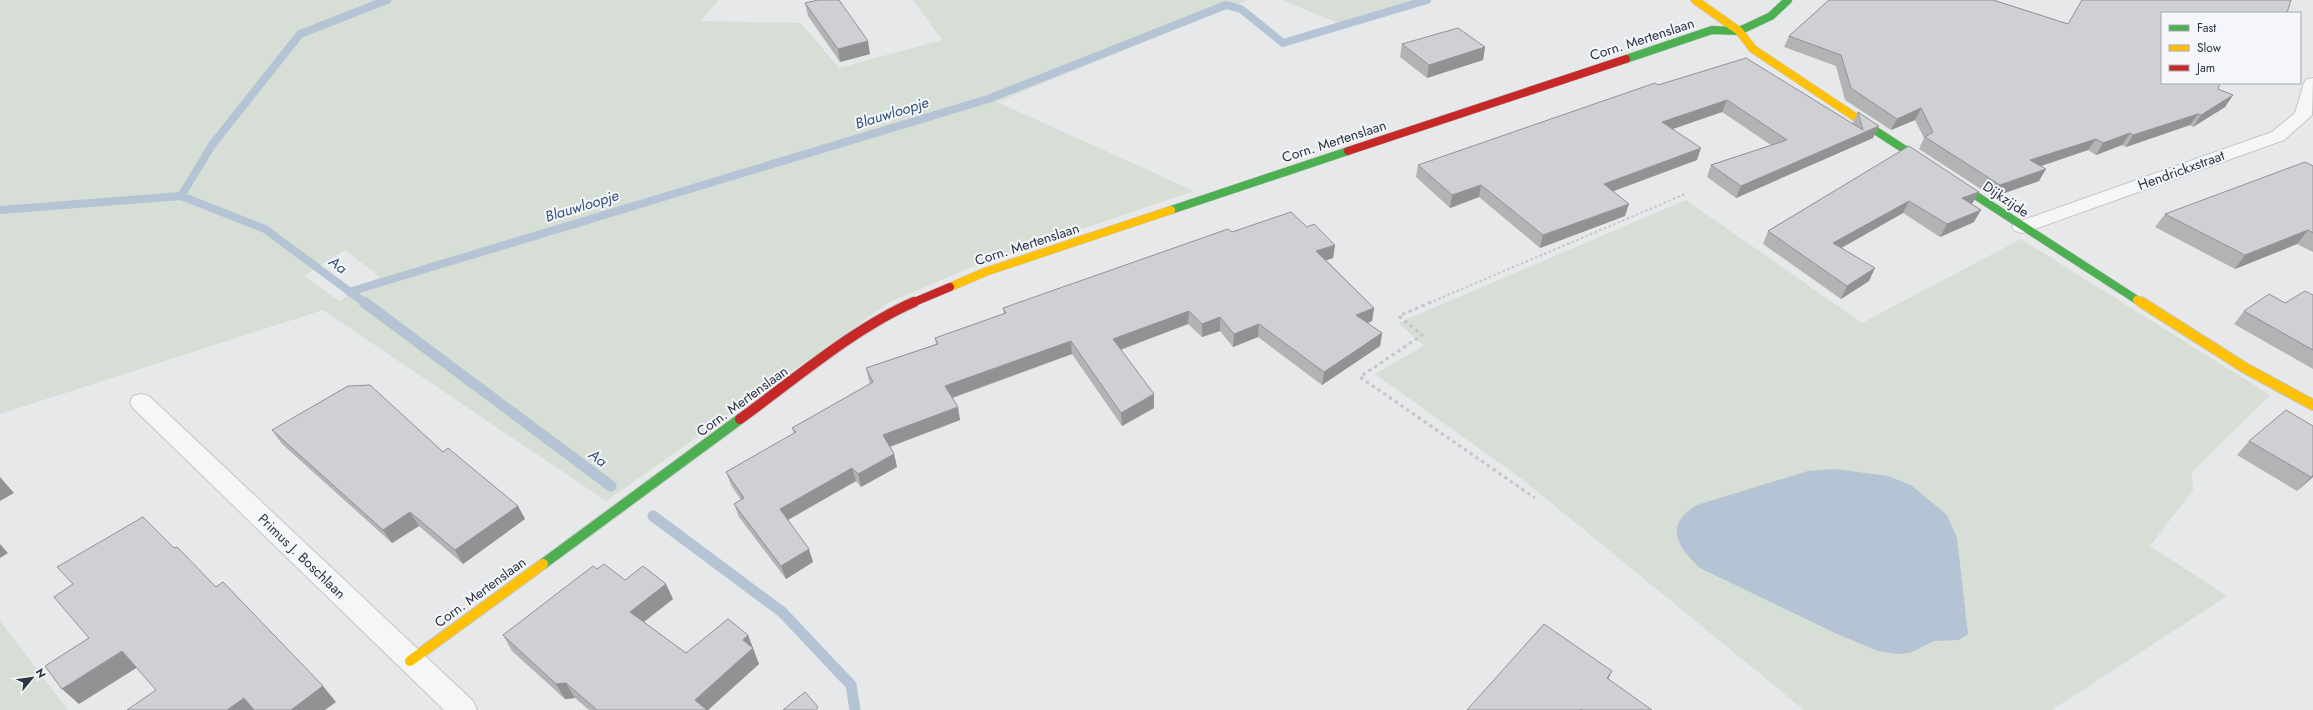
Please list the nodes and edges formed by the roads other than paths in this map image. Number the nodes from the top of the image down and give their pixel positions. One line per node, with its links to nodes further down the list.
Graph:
1 (1695, 0): 3 (street, Dijkzijde)
2 (1788, 0): 3 (street)
3 (1739, 31): 5 (street, Dijkzijde); 8 (street, Corn. Mertenslaan)
4 (2313, 83): 5 (street, Hendrickxstraat)
5 (2022, 227): 7 (street, Dijkzijde)
6 (141, 402): 8 (street, Primus J. Boschlaan)
7 (2313, 405)
8 (410, 661): 9 (street, Primus J. Boschlaan)
9 (463, 710)

